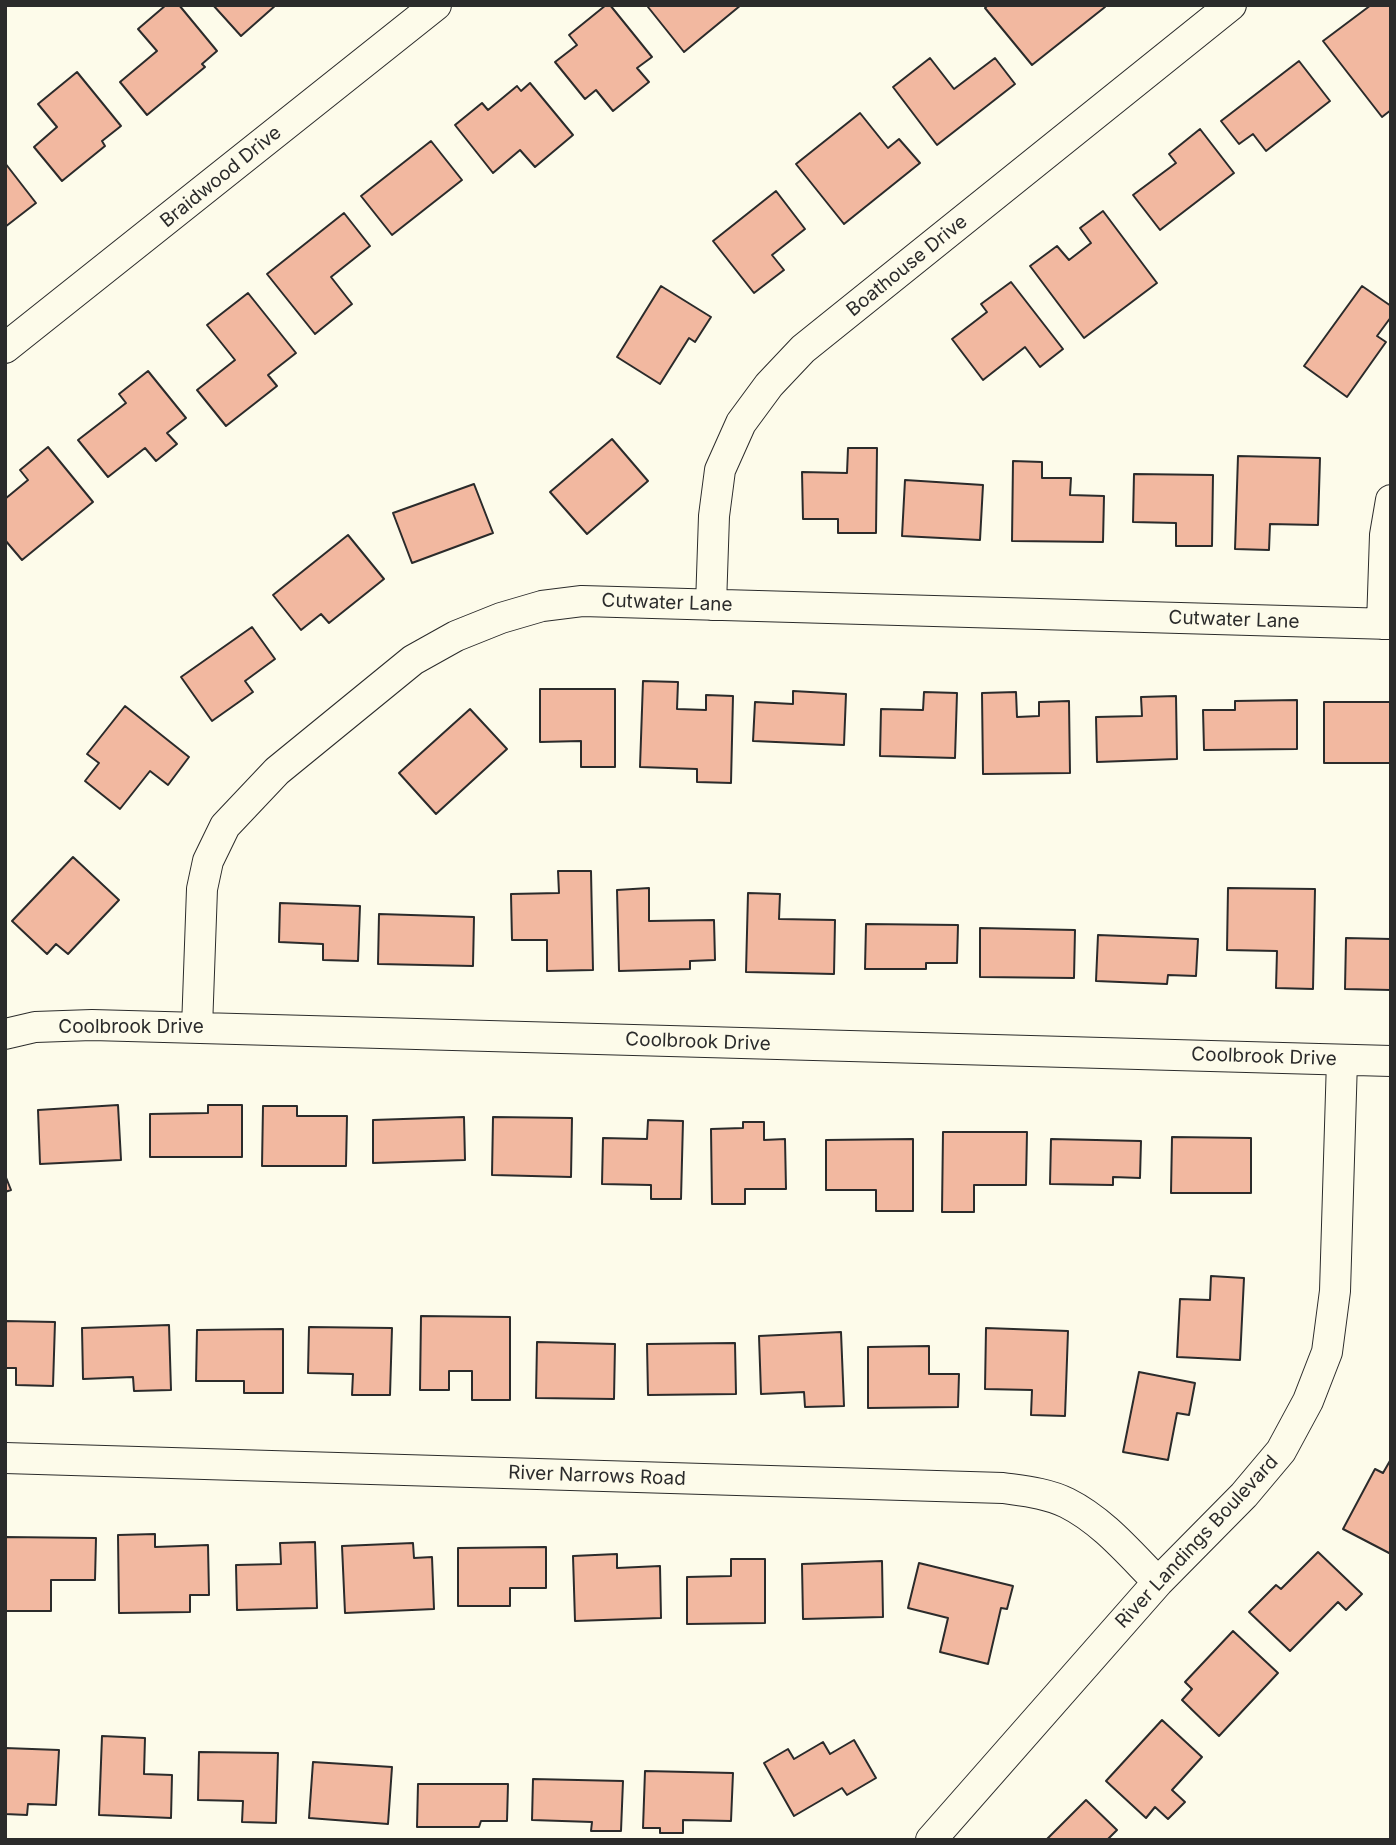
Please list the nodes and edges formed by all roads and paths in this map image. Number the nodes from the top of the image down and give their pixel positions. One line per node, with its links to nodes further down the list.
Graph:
1 (436, 5): 3 (street, Braidwood Drive)
2 (1231, 5): 5 (street, Boathouse Drive)
3 (5, 348)
4 (1391, 500): 6 (street)
5 (711, 605): 6 (street, Cutwater Lane); 7 (street, Cutwater Lane)
6 (1387, 624)
7 (197, 1028): 8 (street, Coolbrook Drive); 9 (street, Coolbrook Drive)
8 (5, 1034)
9 (1342, 1060): 10 (street, Coolbrook Drive); 12 (street, River Landings Boulevard)
10 (1391, 1061)
11 (5, 1458): 12 (street, River Narrows Road)
12 (1158, 1582): 13 (street, River Landings Boulevard)
13 (931, 1840)

